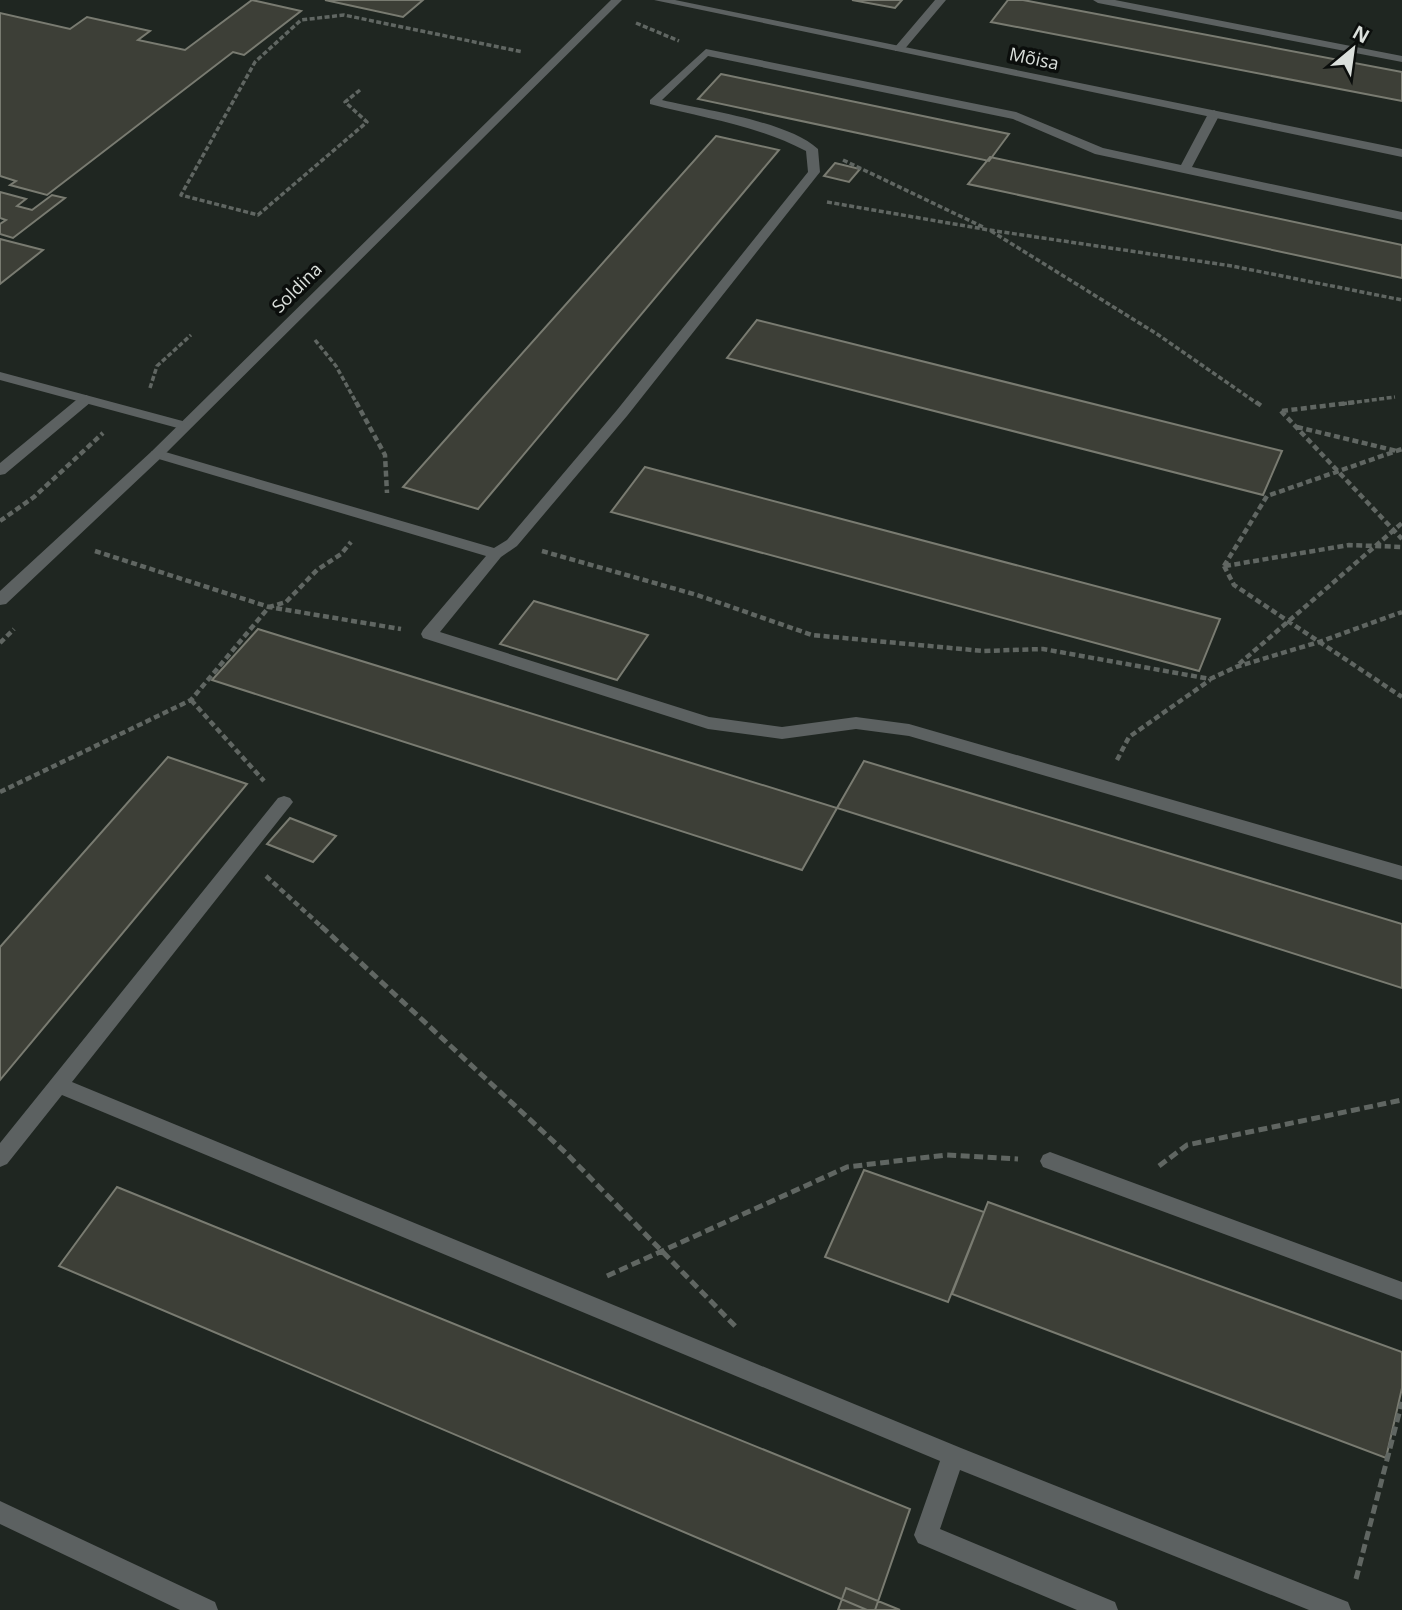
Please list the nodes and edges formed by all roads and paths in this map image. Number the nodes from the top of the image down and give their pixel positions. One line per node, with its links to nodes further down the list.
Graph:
1 (617, 0): 8 (street, Soldina)
2 (659, 0): 6 (street, Mõisa)
3 (940, 0): 6 (street)
4 (1098, 0): 9 (street)
5 (636, 23): 7 (path)
6 (899, 49): 11 (street, Mõisa)
7 (706, 52): 12 (street); 14 (street)
8 (557, 59): 10 (path); 23 (street, Soldina)
9 (1402, 59)
10 (360, 90)
11 (1214, 114): 13 (street, Mõisa); 14 (street)
12 (812, 149): 15 (street); 17 (path)
13 (1402, 153)
14 (1185, 169): 16 (street)
15 (795, 197): 17 (path); 32 (street)
16 (1402, 216)
17 (989, 230): 18 (path); 22 (path)
18 (1402, 300)
19 (0, 376): 21 (street)
20 (1395, 397): 24 (path)
21 (86, 399): 23 (street); 27 (street)
22 (1263, 407)
23 (185, 426): 26 (street, Soldina)
24 (1296, 426): 25 (path); 28 (path)
25 (1400, 451): 28 (path)
26 (157, 454): 36 (street); 38 (street, Soldina)
27 (0, 471)
28 (1340, 471): 30 (path); 37 (path)
29 (1402, 523): 30 (path)
30 (1393, 530): 31 (path); 33 (path)
31 (1402, 539)
32 (512, 543): 36 (street); 45 (path)
33 (1374, 546): 34 (path); 37 (path); 41 (path)
34 (1402, 547)
35 (94, 551): 39 (path)
36 (496, 554): 42 (street)
37 (1224, 566): 41 (path)
38 (0, 600)
39 (269, 607): 42 (path); 47 (path)
40 (1402, 612): 43 (path)
41 (1288, 621): 43 (path); 44 (path)
42 (429, 634): 48 (street)
43 (1319, 642): 44 (path); 46 (path)
44 (1236, 667): 45 (path)
45 (1210, 679): 48 (path)
46 (1402, 697)
47 (191, 700): 49 (path); 50 (path)
48 (1102, 786): 52 (street)
49 (0, 792)
50 (284, 802): 51 (street)
51 (242, 854): 53 (street); 58 (path)
52 (1402, 873)
53 (58, 1085): 55 (street); 60 (street)
54 (1402, 1100): 57 (path)
55 (0, 1158)
56 (1050, 1161): 57 (street); 58 (path)
57 (1128, 1190): 59 (street)
58 (666, 1250): 60 (path); 61 (path)
59 (1402, 1291)
60 (565, 1295): 63 (street)
61 (739, 1330)
62 (1402, 1402): 65 (path)
63 (953, 1456): 67 (street); 68 (street)
64 (0, 1512): 66 (street)
65 (1354, 1584)
66 (206, 1610)
67 (1106, 1610)
68 (1339, 1610)

